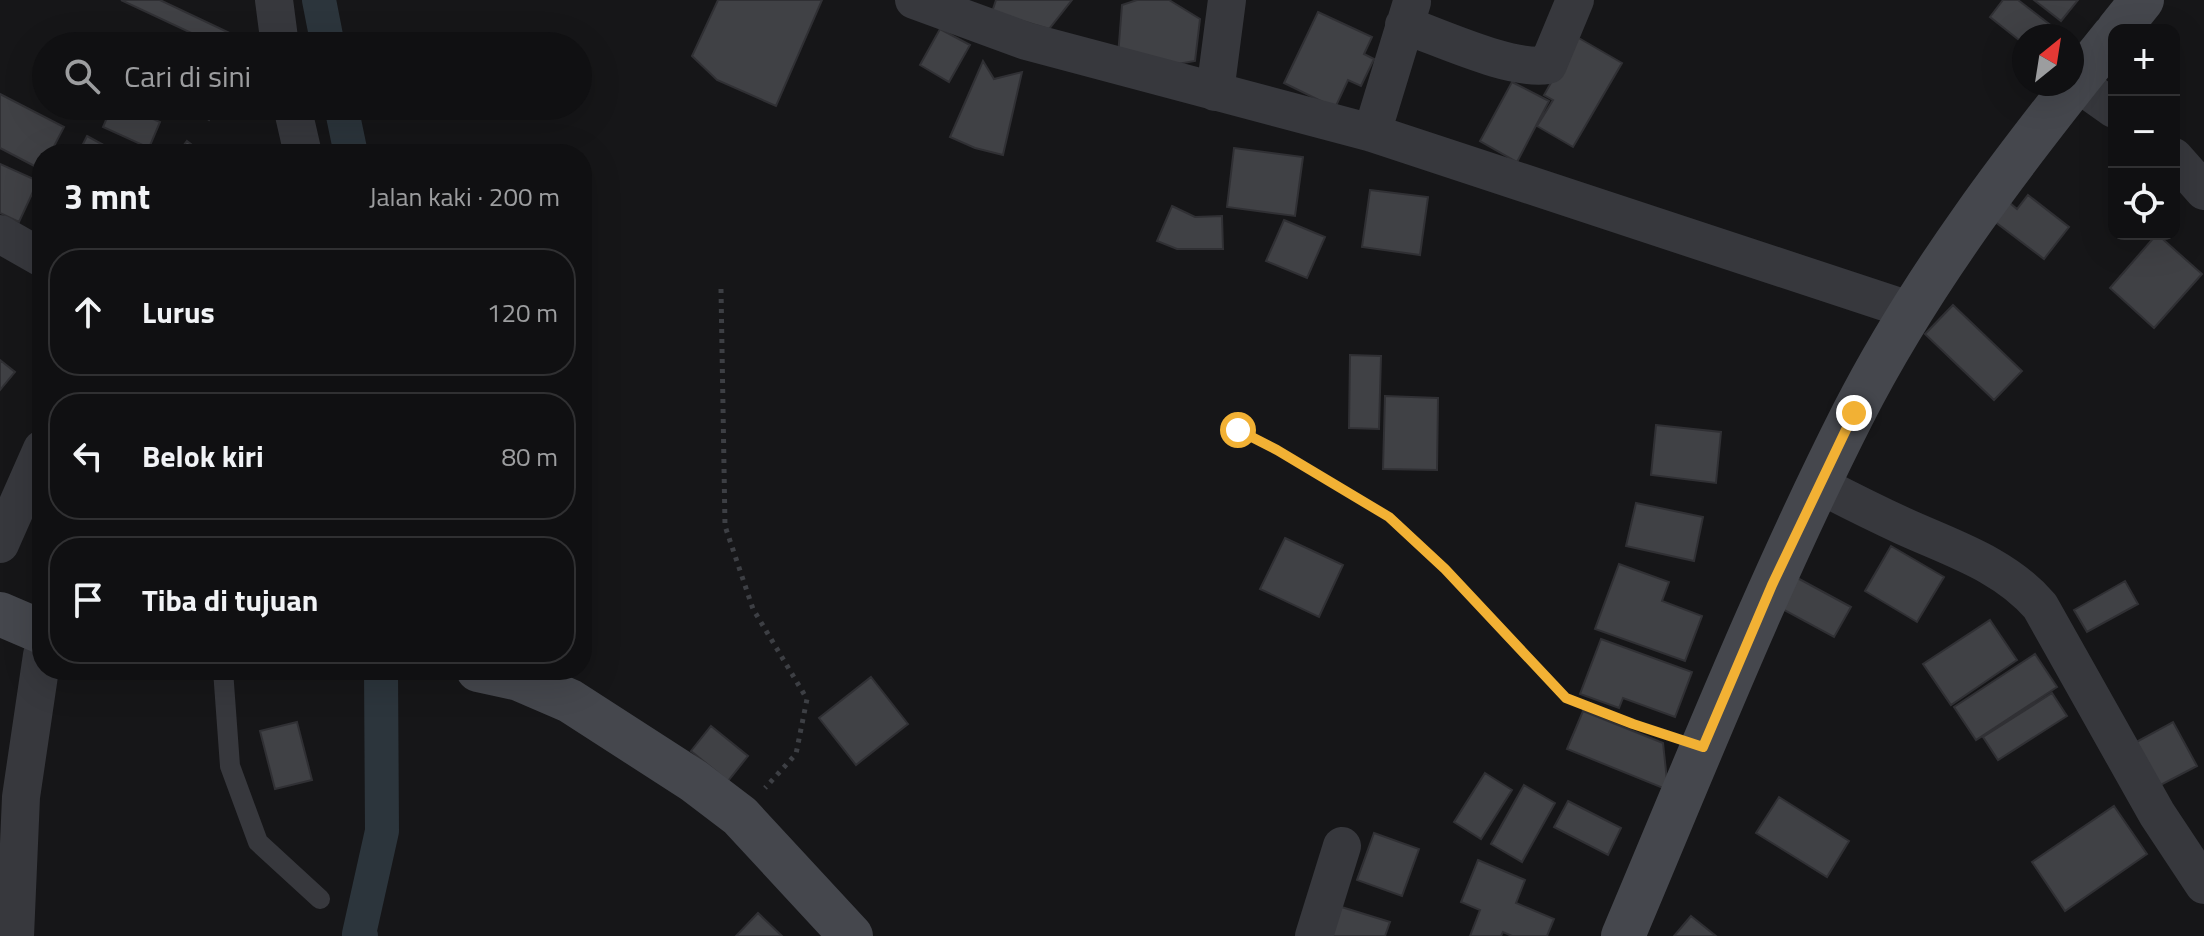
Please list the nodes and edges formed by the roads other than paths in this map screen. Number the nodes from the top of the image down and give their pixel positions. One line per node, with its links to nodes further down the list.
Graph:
1 (274, 0): 8 (street)
2 (914, 0): 12 (street)
3 (1227, 0): 12 (street)
4 (1575, 0): 6 (street)
5 (2142, 0): 7 (street)
6 (1409, 12): 16 (street)
7 (2123, 24)
8 (278, 32)
9 (2108, 42): 10 (street)
10 (2084, 72)
11 (2084, 88): 14 (street)
12 (1215, 92): 16 (street)
13 (2065, 96): 22 (street)
14 (2108, 105)
15 (295, 120): 17 (street)
16 (1372, 133): 22 (street)
17 (301, 144)
18 (2180, 164): 19 (street)
19 (2204, 192)
20 (0, 234): 21 (street)
21 (32, 252)
22 (1912, 311): 24 (street)
23 (32, 472): 25 (street)
24 (1820, 485): 32 (street); 37 (street)
25 (0, 544)
26 (0, 614): 27 (street)
27 (32, 628)
28 (38, 680): 34 (street)
29 (224, 680): 33 (lane)
30 (514, 680): 35 (street)
31 (1342, 846): 36 (street)
32 (2204, 885)
33 (320, 899)
34 (15, 936)
35 (851, 936)
36 (1314, 936)
37 (1623, 936)

